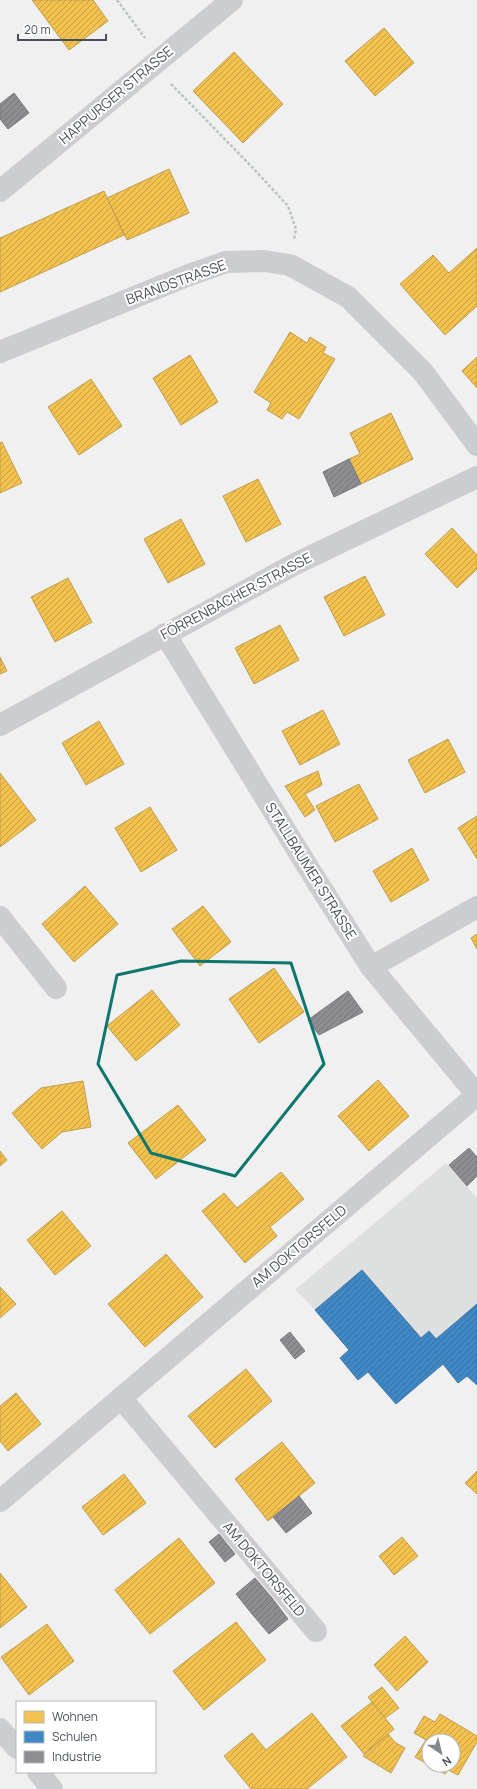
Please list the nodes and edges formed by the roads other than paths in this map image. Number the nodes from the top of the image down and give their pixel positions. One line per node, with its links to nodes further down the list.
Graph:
1 (232, 0): 2 (street, HAPPURGER STRASSE)
2 (0, 191)
3 (0, 352): 4 (street, BRANDSTRASSE)
4 (477, 445)
5 (477, 477): 6 (street, FÖRRENBACHER STRASSE)
6 (165, 634): 7 (street, FÖRRENBACHER STRASSE); 10 (street, STALLBAUMER STRASSE)
7 (0, 725)
8 (477, 907): 10 (street)
9 (0, 917): 11 (street)
10 (371, 967): 12 (street, STALLBAUMER STRASSE)
11 (56, 988)
12 (477, 1095): 13 (street, AM DOKTORSFELD)
13 (121, 1398): 14 (street, AM DOKTORSFELD); 15 (street, AM DOKTORSFELD)
14 (0, 1500)
15 (316, 1631)
16 (0, 1729): 17 (street)
17 (16, 1747)
18 (39, 1773): 19 (street)
19 (52, 1789)

